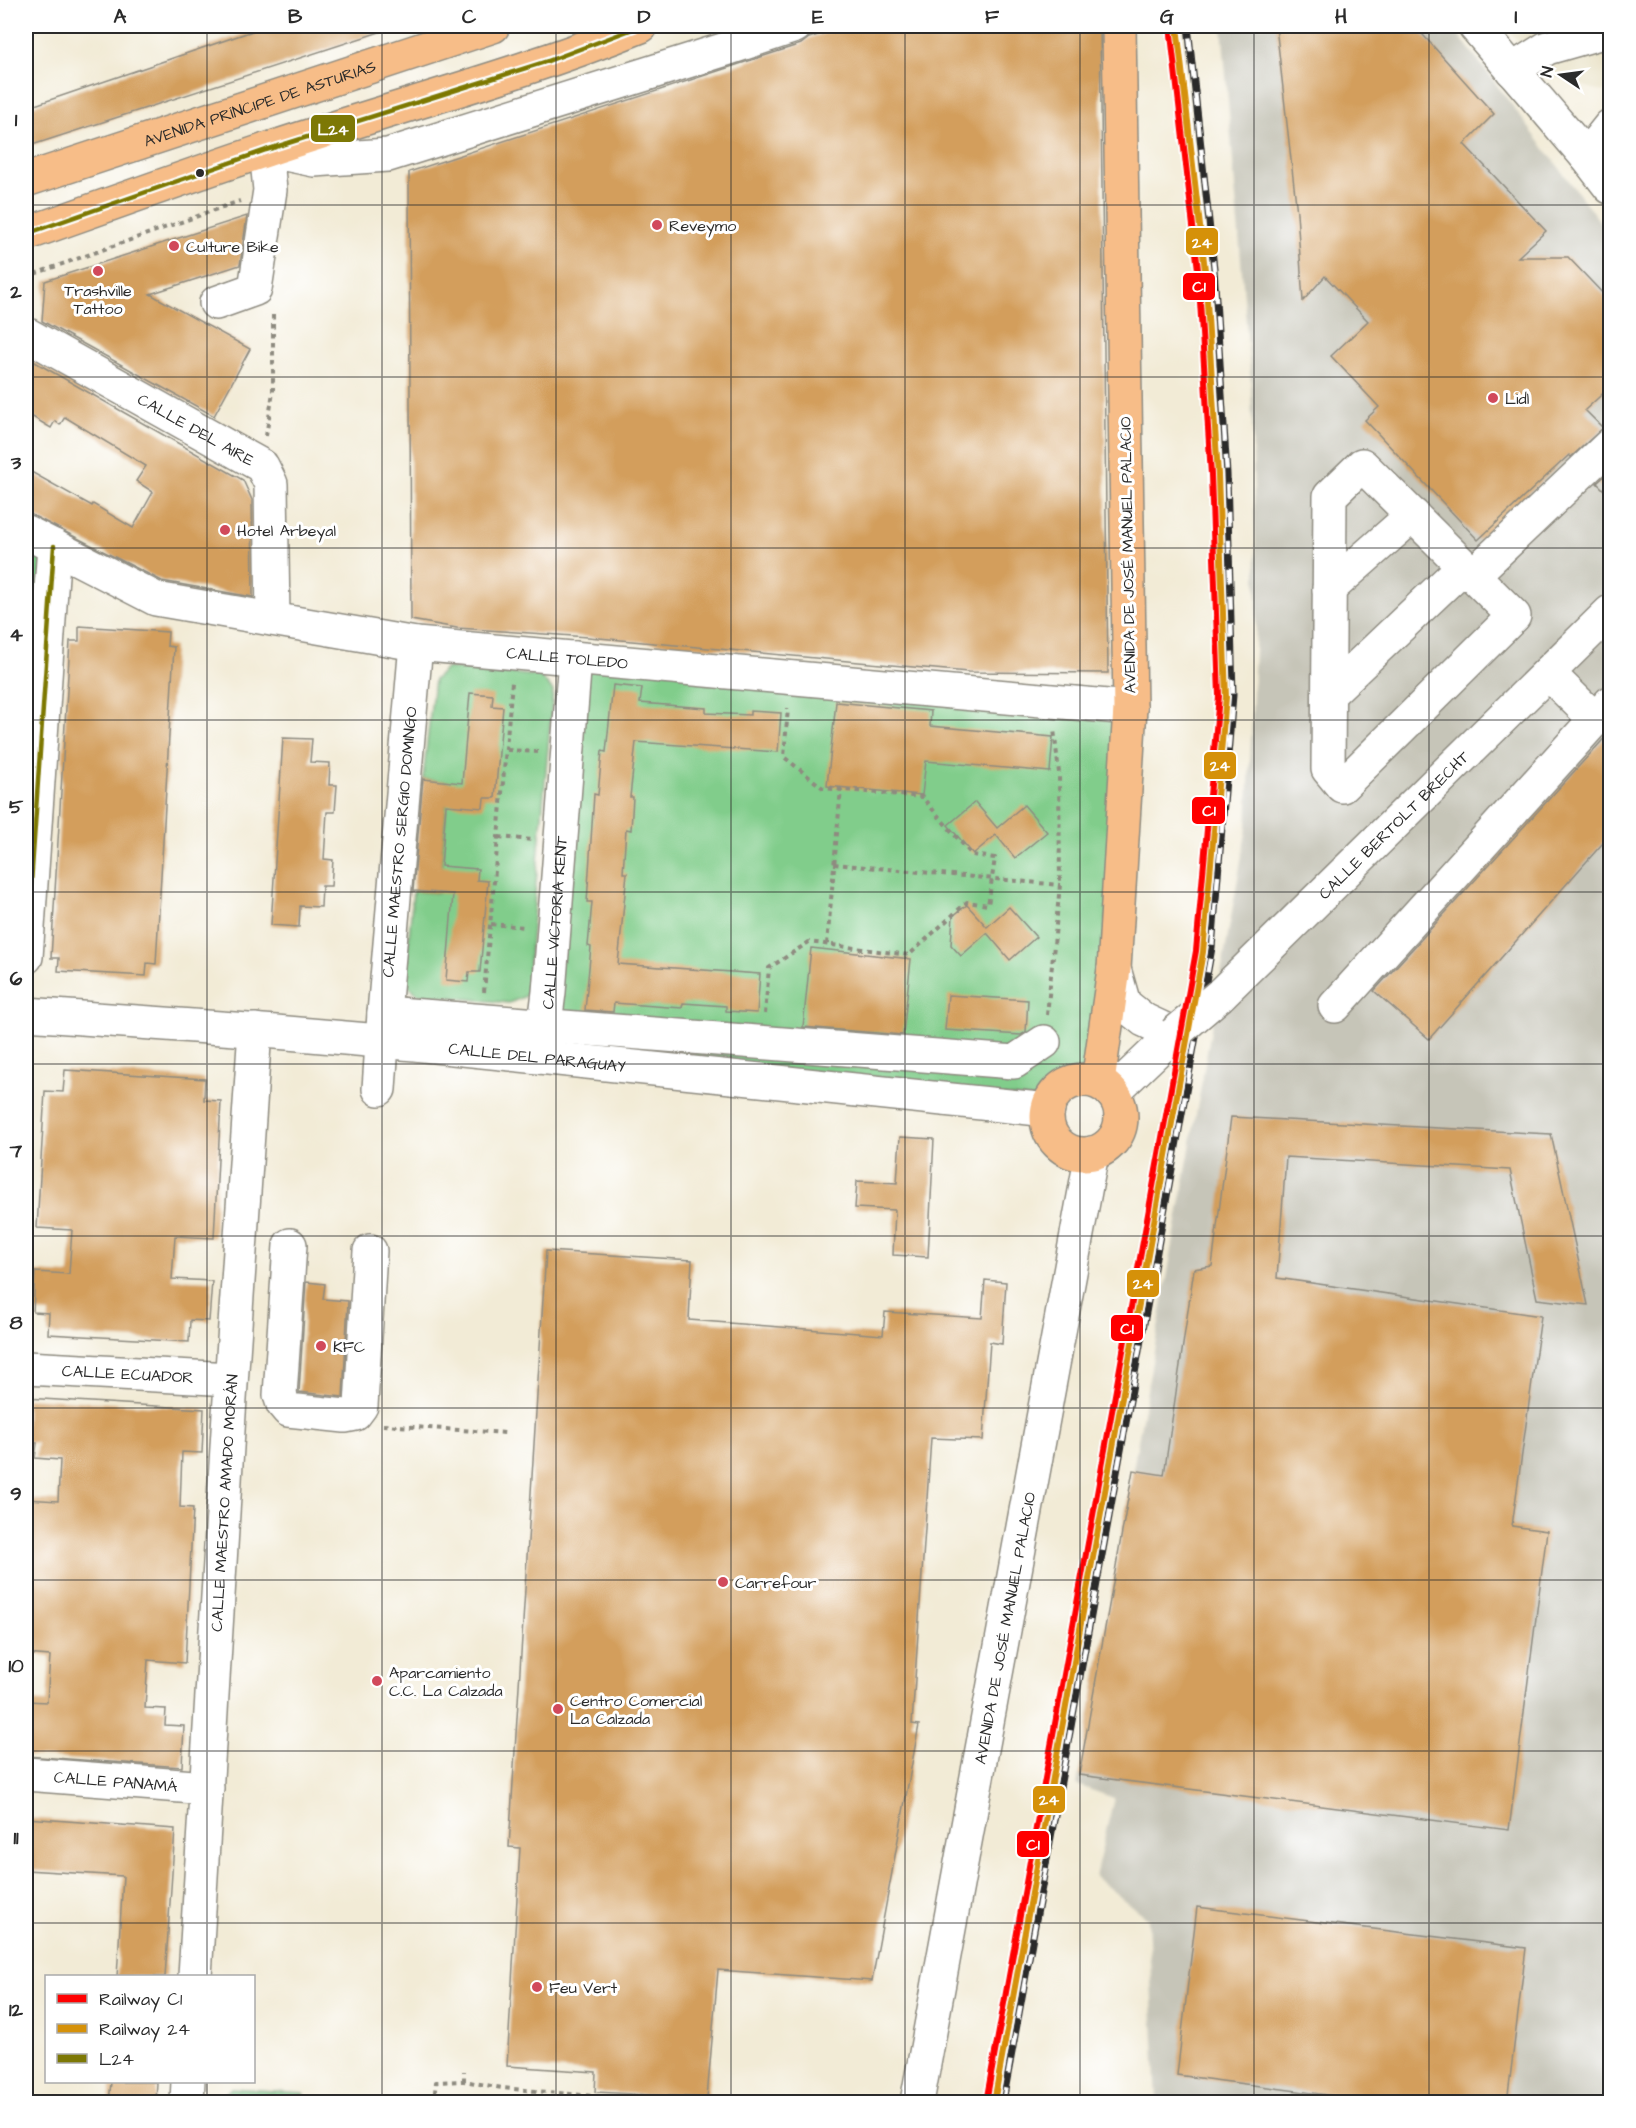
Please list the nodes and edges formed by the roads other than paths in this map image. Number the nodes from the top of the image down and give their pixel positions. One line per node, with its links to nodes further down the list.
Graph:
1 (493, 26): 11 (main road, AVENIDA PRÍNCIPE DE ASTURIAS)
2 (641, 26): 9 (main road)
3 (795, 26): 9 (street)
4 (1119, 26): 27 (main road, AVENIDA DE JOSÉ MANUEL PALACIO)
5 (1475, 26): 7 (street)
6 (1611, 30): 7 (street)
7 (1512, 70): 10 (street)
8 (1611, 126): 10 (street)
9 (266, 150): 13 (main road); 14 (street)
10 (1586, 156): 12 (street)
11 (26, 180)
12 (1611, 187)
13 (26, 234)
14 (216, 303)
15 (26, 334): 22 (street, CALLE DEL AIRE)
16 (1611, 445): 19 (street)
17 (1413, 515): 19 (street); 20 (street); 20 (street)
18 (40, 539): 22 (street, CALLE TOLEDO); 29 (street)
19 (1469, 570): 26 (street); 26 (street)
20 (1329, 589): 26 (street)
21 (1611, 612): 25 (street, CALLE BERTOLT BRECHT)
22 (273, 619): 23 (street, CALLE TOLEDO)
23 (416, 644): 24 (street, CALLE TOLEDO); 34 (street, CALLE MAESTRO SERGIO DOMINGO)
24 (575, 658): 27 (street, CALLE TOLEDO); 33 (street, CALLE VICTORIA KENT)
25 (1548, 673): 28 (street); 36 (street, CALLE BERTOLT BRECHT, bridge)
26 (1329, 694)
27 (1130, 708): 30 (main road, AVENIDA DE JOSÉ MANUEL PALACIO)
28 (1603, 712): 31 (street)
29 (26, 957)
30 (1114, 969): 36 (street); 38 (main road, AVENIDA DE JOSÉ MANUEL PALACIO)
31 (1335, 1006)
32 (26, 1014): 35 (street, CALLE DEL PARAGUAY)
33 (545, 1024): 34 (street, CALLE VICTORIA KENT); 37 (street, CALLE DEL PARAGUAY)
34 (383, 1027): 35 (street, CALLE DEL PARAGUAY); 39 (street, CALLE MAESTRO SERGIO DOMINGO); 40 (street, CALLE DEL PARAGUAY)
35 (255, 1030): 45 (street, CALLE MAESTRO AMADO MORÁN)
36 (1174, 1034): 38 (street, CALLE BERTOLT BRECHT)
37 (1044, 1042)
38 (1105, 1088): 40 (main road); 41 (main road)
39 (380, 1089)
40 (1048, 1110): 41 (main road)
41 (1092, 1153): 51 (street, AVENIDA DE JOSÉ MANUEL PALACIO)
42 (290, 1245): 43 (street)
43 (370, 1251)
44 (26, 1368): 45 (street, CALLE ECUADOR)
45 (231, 1379): 47 (street, CALLE MAESTRO AMADO MORÁN)
46 (26, 1774): 47 (street, CALLE PANAMÁ)
47 (207, 1788): 48 (street, CALLE MAESTRO AMADO MORÁN)
48 (195, 1975)
49 (188, 2083): 50 (street)
50 (187, 2103)
51 (917, 2103)

